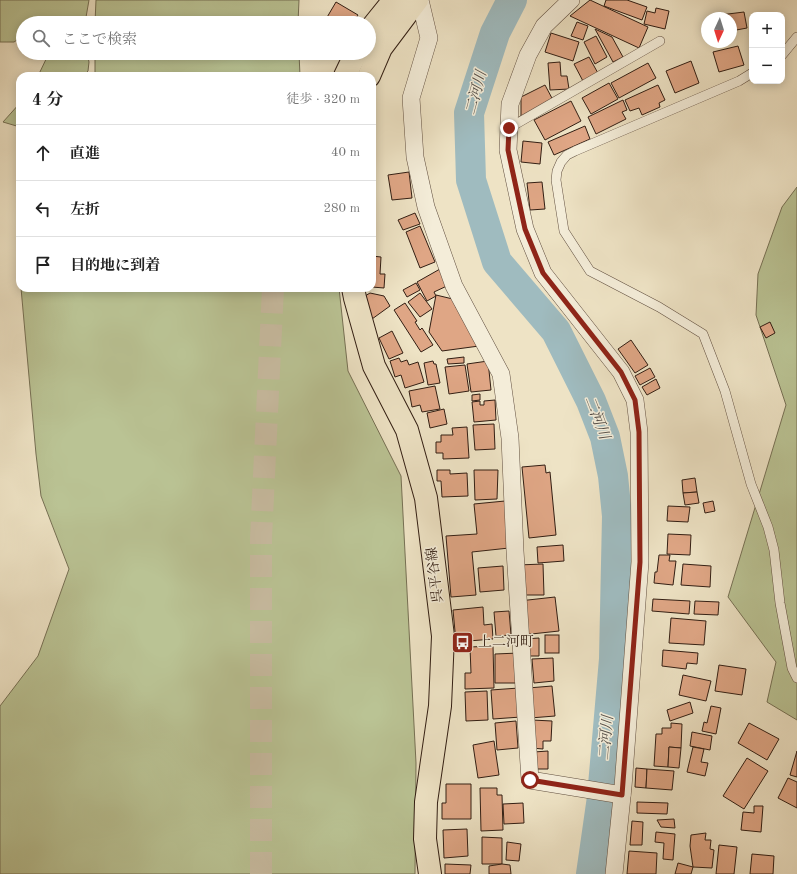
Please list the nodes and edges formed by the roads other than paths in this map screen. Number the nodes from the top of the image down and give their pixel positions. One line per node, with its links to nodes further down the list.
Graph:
1 (394, 0): 4 (main road)
2 (418, 0): 8 (main road); 17 (street)
3 (571, 0): 14 (street)
4 (376, 22)
5 (797, 37): 7 (lane)
6 (660, 41): 14 (lane)
7 (785, 51)
8 (376, 58)
9 (353, 60): 11 (main road)
10 (375, 60): 12 (main road)
11 (347, 72)
12 (371, 72)
13 (749, 75): 16 (lane)
14 (509, 128): 17 (street)
15 (353, 292): 18 (main road, 呉平谷線)
16 (797, 678)
17 (622, 795): 19 (street)
18 (430, 874)
19 (614, 874)

